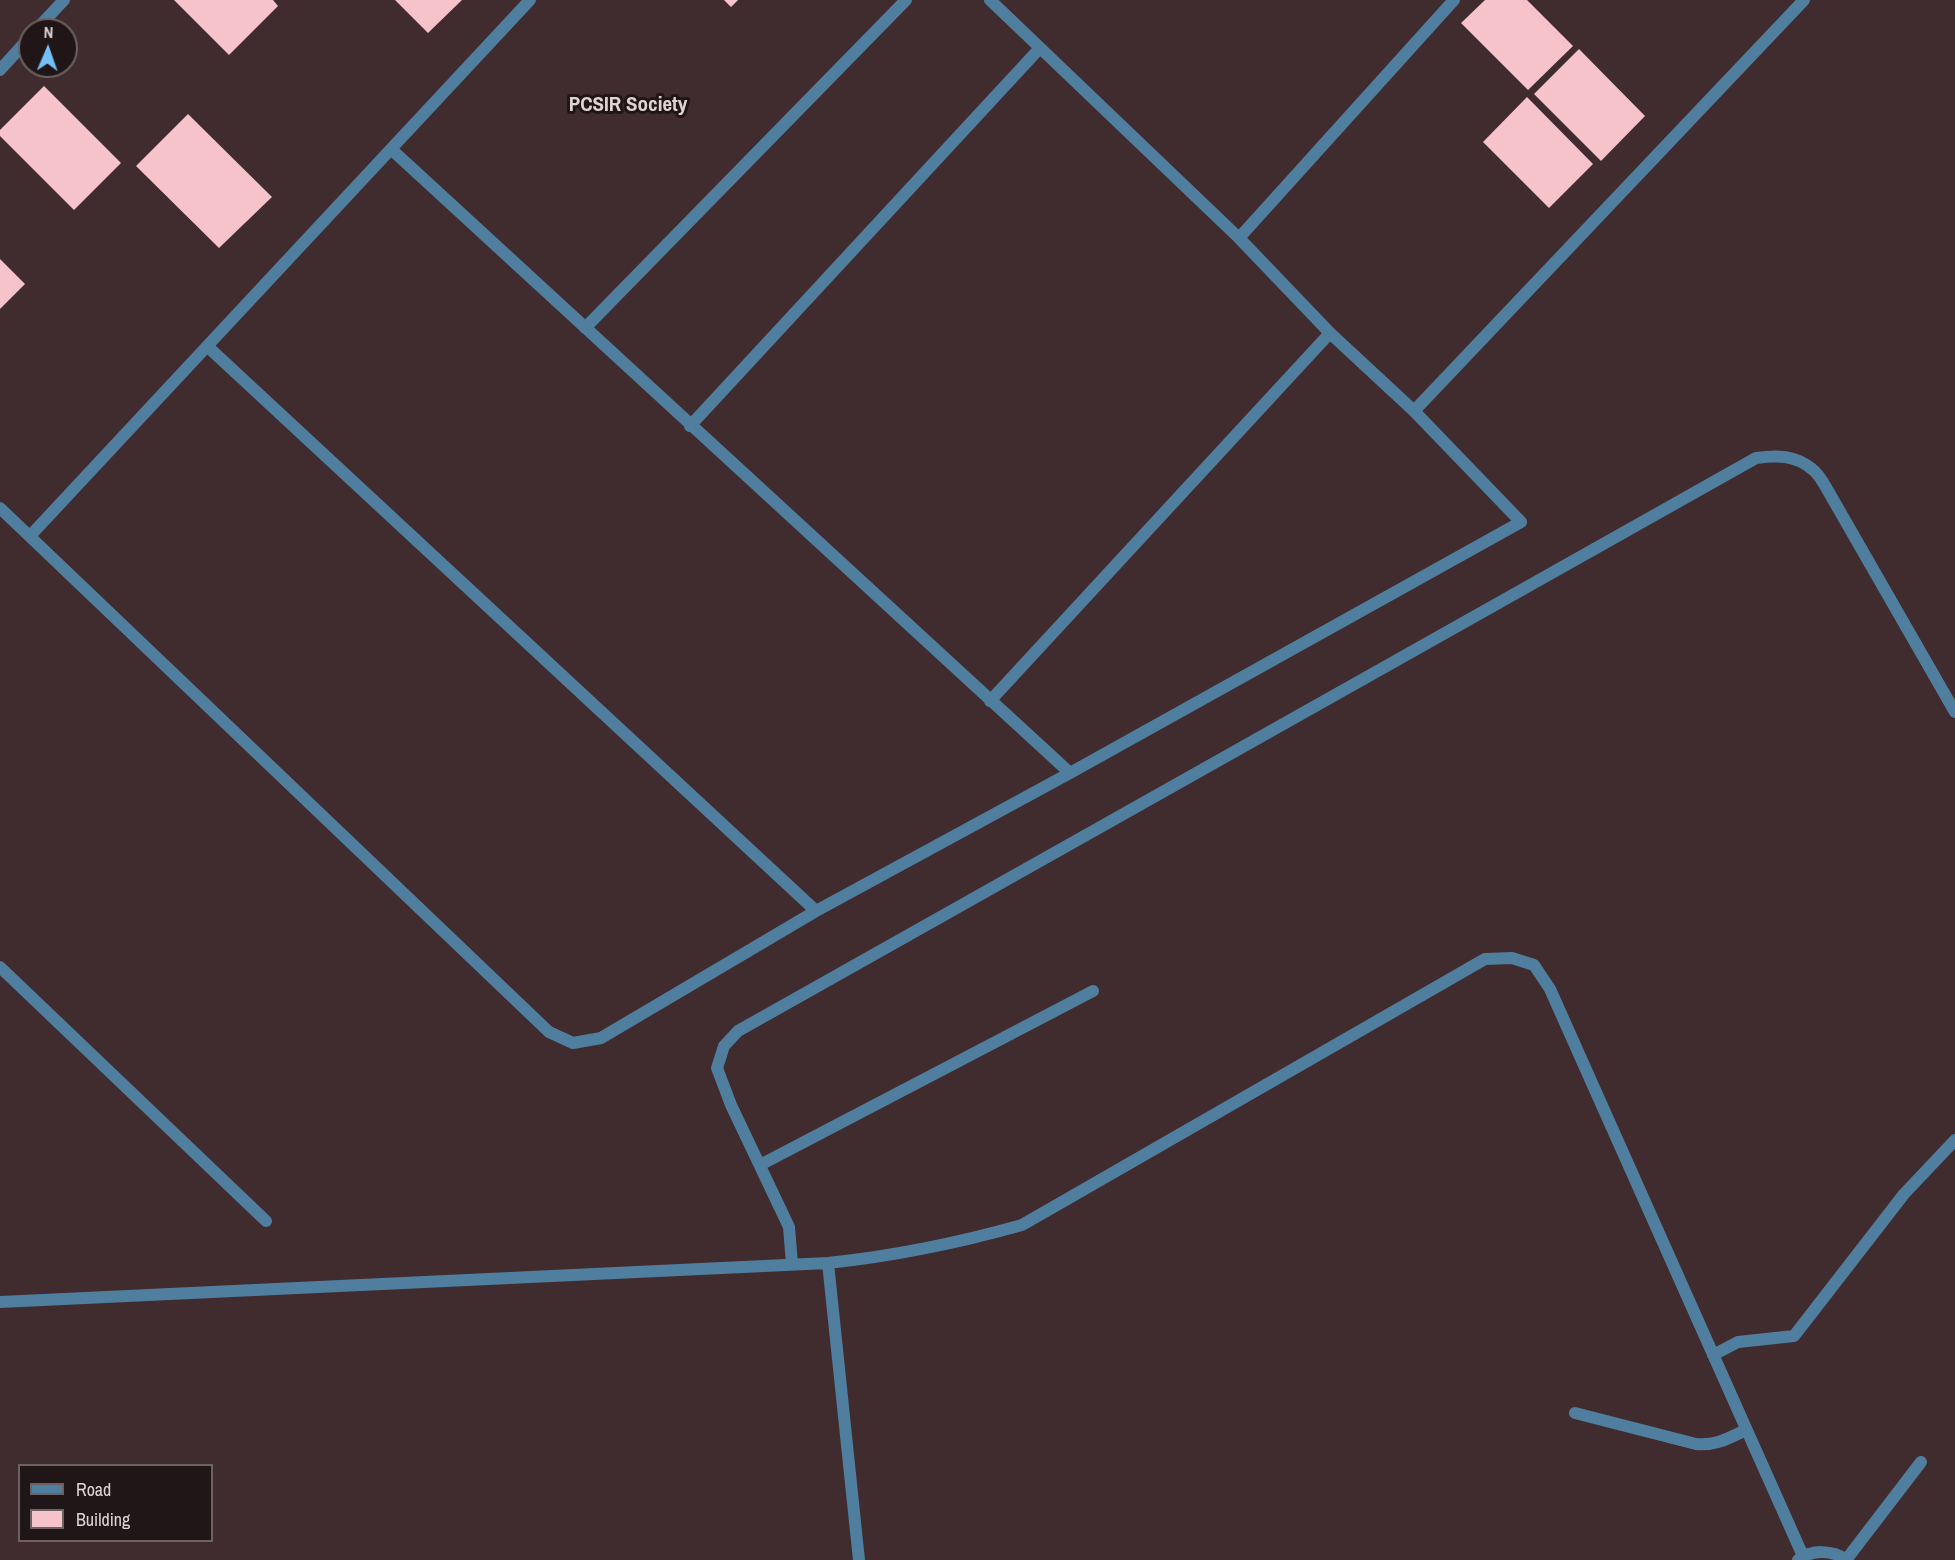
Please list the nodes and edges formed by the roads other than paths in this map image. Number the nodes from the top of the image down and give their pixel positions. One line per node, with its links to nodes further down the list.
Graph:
1 (64, 0): 7 (street)
2 (530, 0): 11 (street)
3 (906, 0): 13 (street)
4 (990, 0): 8 (street)
5 (1454, 0): 12 (street)
6 (1804, 0): 16 (street)
7 (47, 18)
8 (1040, 48): 12 (street); 17 (street)
9 (18, 50): 10 (street)
10 (0, 70)
11 (391, 149): 13 (street); 15 (street)
12 (1239, 238): 14 (street)
13 (585, 328): 17 (street)
14 (1330, 333): 16 (street); 20 (street)
15 (207, 346): 19 (street); 23 (street)
16 (1414, 411): 22 (street)
17 (690, 426): 20 (street)
18 (0, 508): 19 (street)
19 (30, 536): 23 (street)
20 (990, 701): 22 (street)
21 (1955, 712): 27 (street)
22 (1070, 773): 23 (street)
23 (816, 910)
24 (0, 967): 28 (street)
25 (1093, 991): 27 (street)
26 (1955, 1140): 32 (street)
27 (760, 1165): 30 (street)
28 (266, 1221)
29 (828, 1263): 30 (street); 32 (street); 37 (street)
30 (792, 1264): 31 (street)
31 (0, 1302)
32 (1713, 1355): 34 (street)
33 (1575, 1413): 34 (street)
34 (1746, 1430): 36 (street)
35 (1921, 1462): 38 (street)
36 (1801, 1558): 38 (street)
37 (859, 1560)
38 (1846, 1560)

